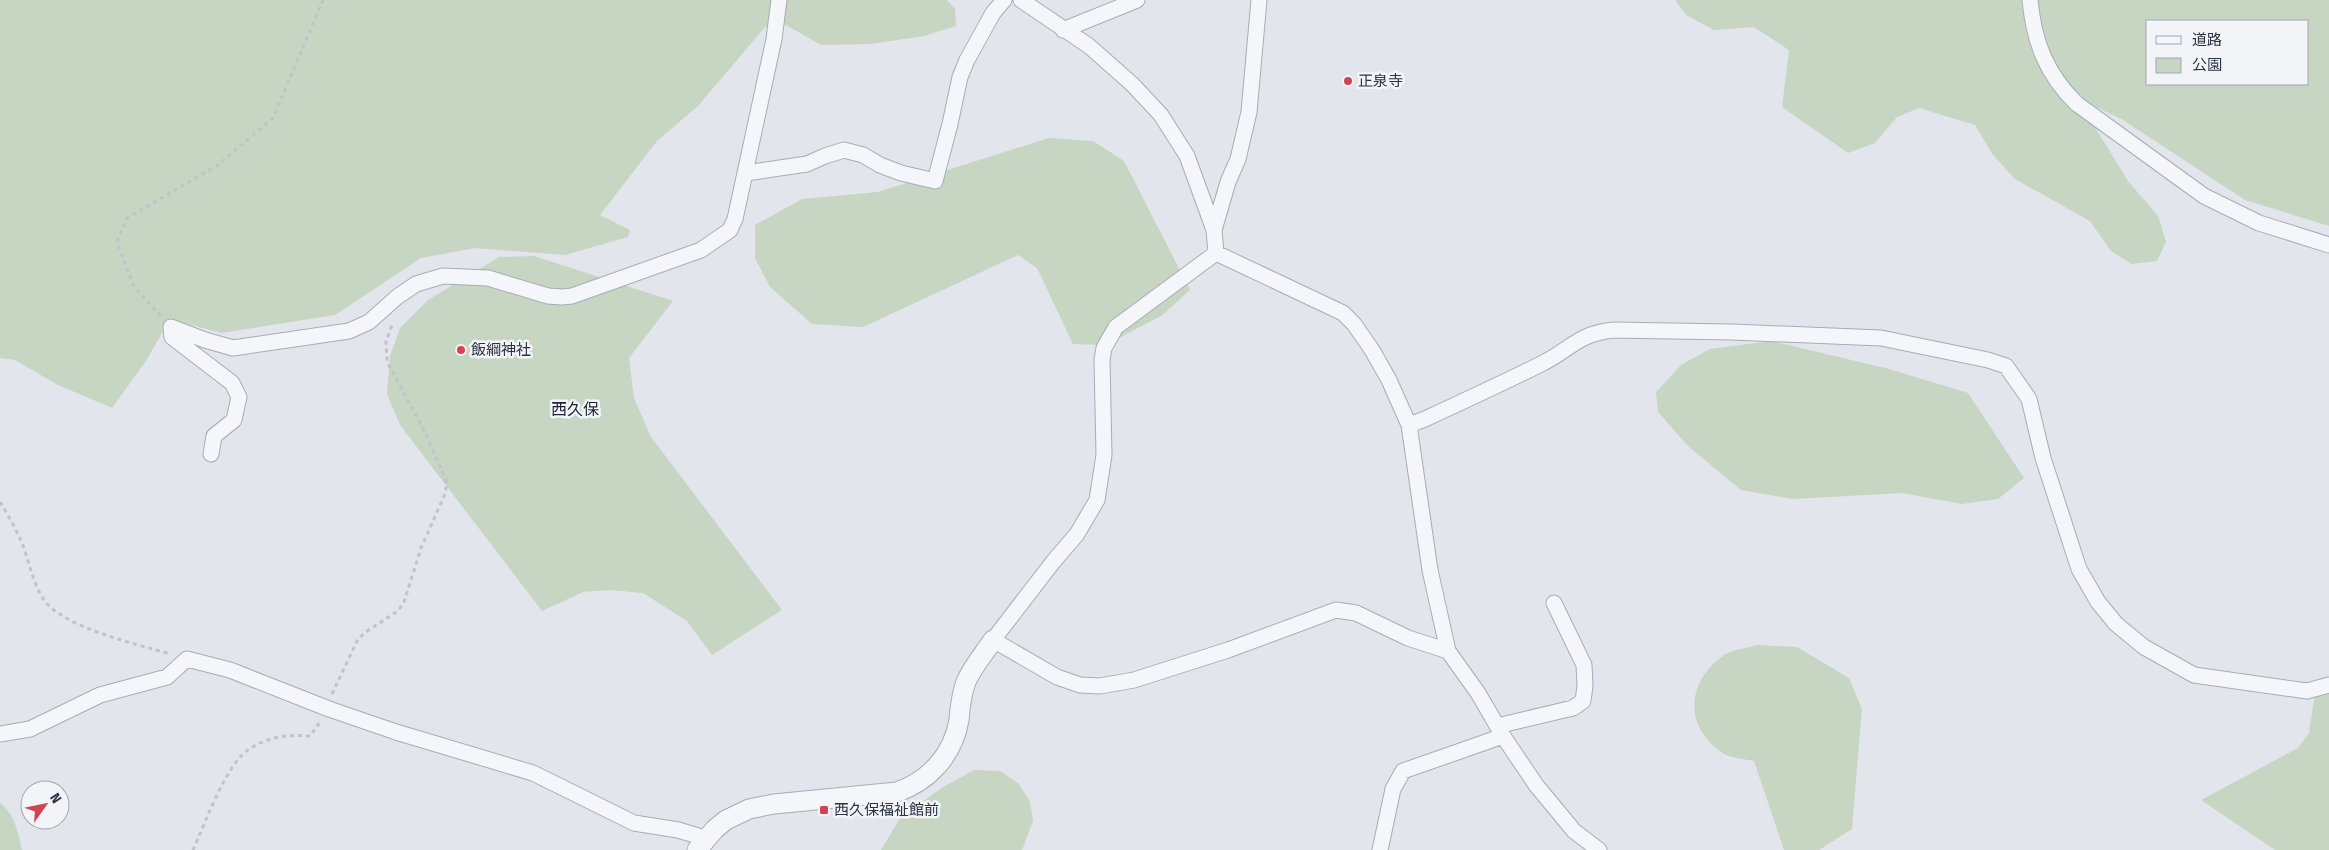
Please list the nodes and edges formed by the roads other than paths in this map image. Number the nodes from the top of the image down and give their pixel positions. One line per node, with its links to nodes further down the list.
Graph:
1 (779, 0): 8 (street)
2 (1004, 0): 8 (street)
3 (1021, 0): 7 (street)
4 (1138, 0): 7 (street)
5 (1259, 0): 9 (street)
6 (2030, 0): 10 (street)
7 (1063, 30): 9 (street)
8 (746, 173): 13 (street)
9 (1214, 230): 11 (street)
10 (2329, 245)
11 (1216, 253): 12 (street); 15 (street)
12 (1409, 425): 16 (street); 17 (street)
13 (211, 454)
14 (1554, 603): 18 (street)
15 (993, 640): 16 (street); 20 (street)
16 (1448, 651): 18 (street)
17 (2329, 684)
18 (1500, 731): 21 (street); 22 (street)
19 (0, 734): 20 (street)
20 (701, 844)
21 (1380, 850)
22 (1599, 850)

